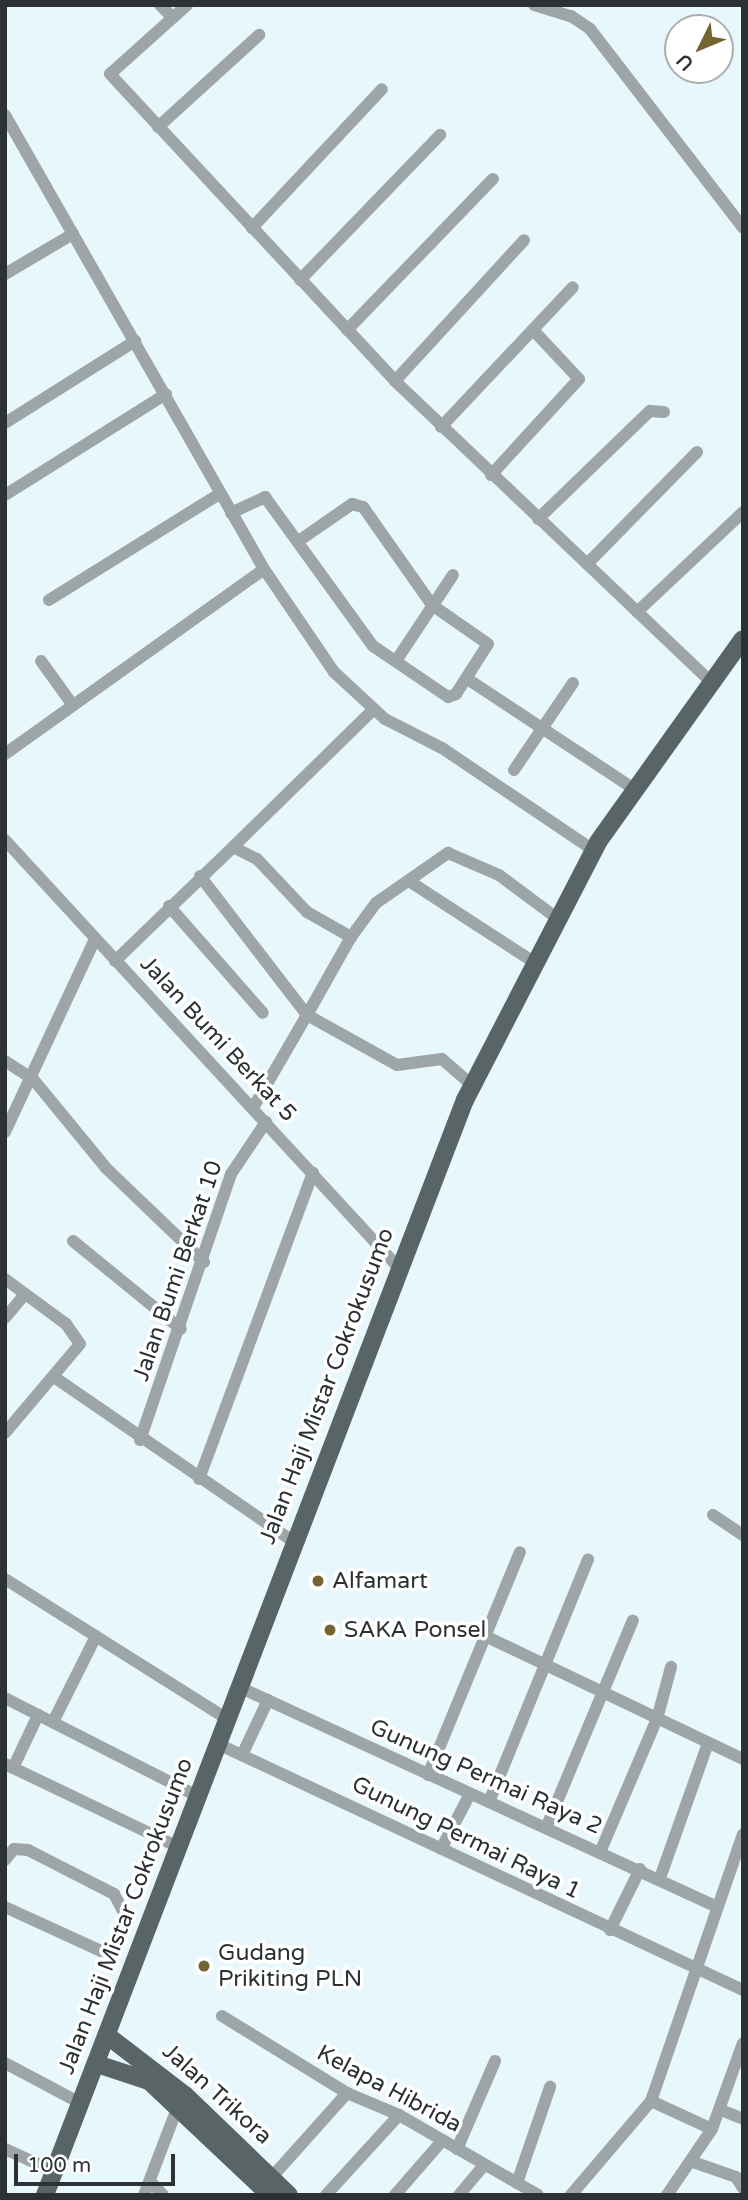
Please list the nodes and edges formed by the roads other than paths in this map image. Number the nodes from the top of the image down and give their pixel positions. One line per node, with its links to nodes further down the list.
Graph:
1 (160, 5): 4 (street)
2 (187, 5): 4 (street)
3 (534, 5): 11 (street)
4 (173, 18): 8 (street)
5 (259, 35): 8 (street)
6 (382, 89): 12 (street)
7 (5, 115): 13 (street)
8 (158, 127): 12 (street)
9 (440, 135): 16 (street)
10 (493, 179): 18 (street)
11 (743, 228)
12 (252, 229): 16 (street)
13 (73, 234): 15 (street); 20 (street)
14 (524, 240): 21 (street)
15 (5, 274)
16 (300, 280): 18 (street)
17 (573, 287): 19 (street)
18 (347, 330): 21 (street)
19 (533, 330): 25 (street); 27 (street)
20 (135, 341): 22 (street); 24 (street)
21 (395, 381): 25 (street)
22 (166, 394): 28 (street); 29 (street)
23 (664, 412): 32 (street)
24 (5, 423)
25 (442, 427): 27 (street)
26 (697, 452): 34 (street)
27 (492, 475): 32 (street)
28 (219, 494): 31 (street); 37 (street)
29 (5, 495)
30 (743, 512): 39 (street)
31 (230, 513): 33 (street); 35 (street)
32 (538, 519): 34 (street)
33 (300, 540): 38 (street); 42 (street)
34 (587, 564): 39 (street)
35 (264, 569): 46 (street); 47 (street)
36 (453, 575): 38 (street)
37 (49, 600)
38 (432, 605): 42 (street); 43 (street)
39 (638, 612): 44 (street)
40 (743, 639): 44 (main road, Jalan Haji Mistar Cokrokusumo)
41 (41, 661): 46 (street)
42 (396, 661): 43 (street)
43 (469, 680): 48 (street)
44 (710, 681): 51 (main road, Jalan Haji Mistar Cokrokusumo)
45 (573, 683): 48 (street)
46 (72, 704): 49 (street)
47 (373, 710): 53 (street); 54 (street)
48 (542, 728): 50 (street); 51 (street)
49 (5, 754)
50 (513, 770)
51 (633, 788): 54 (main road, Jalan Haji Mistar Cokrokusumo)
52 (5, 841): 60 (street, Jalan Bumi Berkat 5)
53 (233, 847): 55 (street); 59 (street)
54 (593, 850): 58 (main road, Jalan Haji Mistar Cokrokusumo)
55 (200, 876): 57 (street); 64 (street)
56 (412, 883): 58 (street); 59 (street); 62 (street)
57 (169, 906): 61 (street); 63 (street)
58 (558, 919): 62 (main road, Jalan Haji Mistar Cokrokusumo)
59 (351, 937): 64 (street)
60 (96, 939): 61 (street, Jalan Bumi Berkat 5); 66 (street)
61 (116, 961): 68 (street, Jalan Bumi Berkat 5)
62 (535, 963): 67 (main road, Jalan Haji Mistar Cokrokusumo)
63 (263, 1013)
64 (307, 1015): 67 (street); 68 (street)
65 (5, 1060): 66 (street)
66 (33, 1079): 70 (street); 73 (street)
67 (472, 1085): 74 (main road, Jalan Haji Mistar Cokrokusumo)
68 (253, 1108): 69 (street, Jalan Bumi Berkat 5)
69 (266, 1122): 71 (street, Jalan Bumi Berkat 5); 73 (street, Jalan Bumi Berkat 10)
70 (5, 1132)
71 (313, 1173): 74 (street, Jalan Bumi Berkat 5); 82 (street)
72 (73, 1241): 78 (street)
73 (204, 1262): 78 (street, Jalan Bumi Berkat 10)
74 (399, 1268): 85 (main road, Jalan Haji Mistar Cokrokusumo)
75 (5, 1279): 76 (street)
76 (25, 1294): 77 (street); 79 (street)
77 (5, 1318)
78 (181, 1329): 81 (street, Jalan Bumi Berkat 10)
79 (54, 1377): 80 (street); 81 (street)
80 (5, 1433)
81 (140, 1440): 82 (street)
82 (199, 1479): 85 (street)
83 (713, 1516): 84 (street)
84 (743, 1535)
85 (294, 1542): 94 (main road, Jalan Haji Mistar Cokrokusumo)
86 (520, 1552): 91 (street)
87 (588, 1559): 92 (street)
88 (5, 1579): 90 (street)
89 (633, 1620): 95 (street)
90 (96, 1636): 99 (street); 101 (street)
91 (485, 1636): 92 (street); 107 (street)
92 (545, 1665): 95 (street); 110 (street)
93 (671, 1667): 100 (street)
94 (239, 1687): 97 (street, Gunung Permai Raya 2); 99 (main road, Jalan Haji Mistar Cokrokusumo)
95 (604, 1693): 100 (street); 111 (street)
96 (5, 1698): 98 (street)
97 (268, 1700): 104 (street); 107 (street, Gunung Permai Raya 2)
98 (38, 1715): 101 (street); 106 (street)
99 (226, 1718): 103 (main road, Jalan Haji Mistar Cokrokusumo)
100 (657, 1719): 102 (street); 115 (street)
101 (53, 1722): 109 (street)
102 (708, 1743): 105 (street); 119 (street)
103 (218, 1744): 104 (street, Gunung Permai Raya 1); 109 (main road, Jalan Haji Mistar Cokrokusumo)
104 (242, 1755): 114 (street, Gunung Permai Raya 1)
105 (743, 1759)
106 (9, 1766): 113 (street)
107 (428, 1775): 108 (street, Gunung Permai Raya 2)
108 (470, 1794): 110 (street, Gunung Permai Raya 2); 114 (street)
109 (197, 1796): 113 (main road, Jalan Haji Mistar Cokrokusumo)
110 (489, 1802): 111 (street, Gunung Permai Raya 2)
111 (546, 1828): 115 (street, Gunung Permai Raya 2)
112 (743, 1834): 116 (street)
113 (178, 1847): 124 (main road, Jalan Haji Mistar Cokrokusumo)
114 (441, 1849): 123 (street, Gunung Permai Raya 1)
115 (601, 1850): 118 (street, Gunung Permai Raya 2)
116 (739, 1857): 120 (street)
117 (5, 1860): 122 (street)
118 (640, 1869): 119 (street, Gunung Permai Raya 2); 123 (street)
119 (660, 1878): 120 (street, Gunung Permai Raya 2)
120 (715, 1906): 125 (street)
121 (5, 1907): 122 (street)
122 (123, 1925): 124 (street)
123 (610, 1930): 125 (street, Gunung Permai Raya 1)
124 (145, 1934): 128 (main road, Jalan Haji Mistar Cokrokusumo)
125 (696, 1969): 126 (street, Gunung Permai Raya 1); 135 (street)
126 (743, 1990)
127 (222, 2016): 134 (street, Kelapa Hibrida)
128 (108, 2036): 132 (main road, Jalan Haji Mistar Cokrokusumo); 151 (main road, Jalan Trikora)
129 (743, 2043): 138 (street)
130 (495, 2061): 144 (street)
131 (5, 2063): 136 (street)
132 (97, 2064): 136 (main road, Jalan Haji Mistar Cokrokusumo); 137 (main road, Jalan Trikora)
133 (550, 2087): 150 (street)
134 (347, 2093): 139 (street, Kelapa Hibrida); 151 (street)
135 (650, 2101): 141 (street); 160 (street)
136 (82, 2104): 147 (main road, Jalan Haji Mistar Cokrokusumo)
137 (178, 2106): 148 (street); 151 (main road, Jalan Trikora)
138 (721, 2110): 140 (street); 141 (street)
139 (398, 2115): 142 (street, Kelapa Hibrida); 157 (street)
140 (743, 2119)
141 (712, 2129): 145 (street)
142 (442, 2141): 144 (street, Kelapa Hibrida); 158 (street)
143 (5, 2149): 147 (street)
144 (457, 2149): 146 (street, Kelapa Hibrida)
145 (694, 2162): 149 (street); 161 (street)
146 (484, 2165): 150 (street, Kelapa Hibrida); 159 (street)
147 (53, 2171): 153 (main road, Jalan Haji Mistar Cokrokusumo)
148 (150, 2181): 154 (street); 155 (street)
149 (740, 2182)
150 (517, 2183): 152 (street, Kelapa Hibrida)
151 (271, 2186): 156 (main road, Jalan Trikora)
152 (534, 2194)
153 (45, 2195)
154 (144, 2195)
155 (163, 2195)
156 (289, 2195)
157 (326, 2195)
158 (395, 2195)
159 (459, 2195)
160 (571, 2195)
161 (667, 2195)

